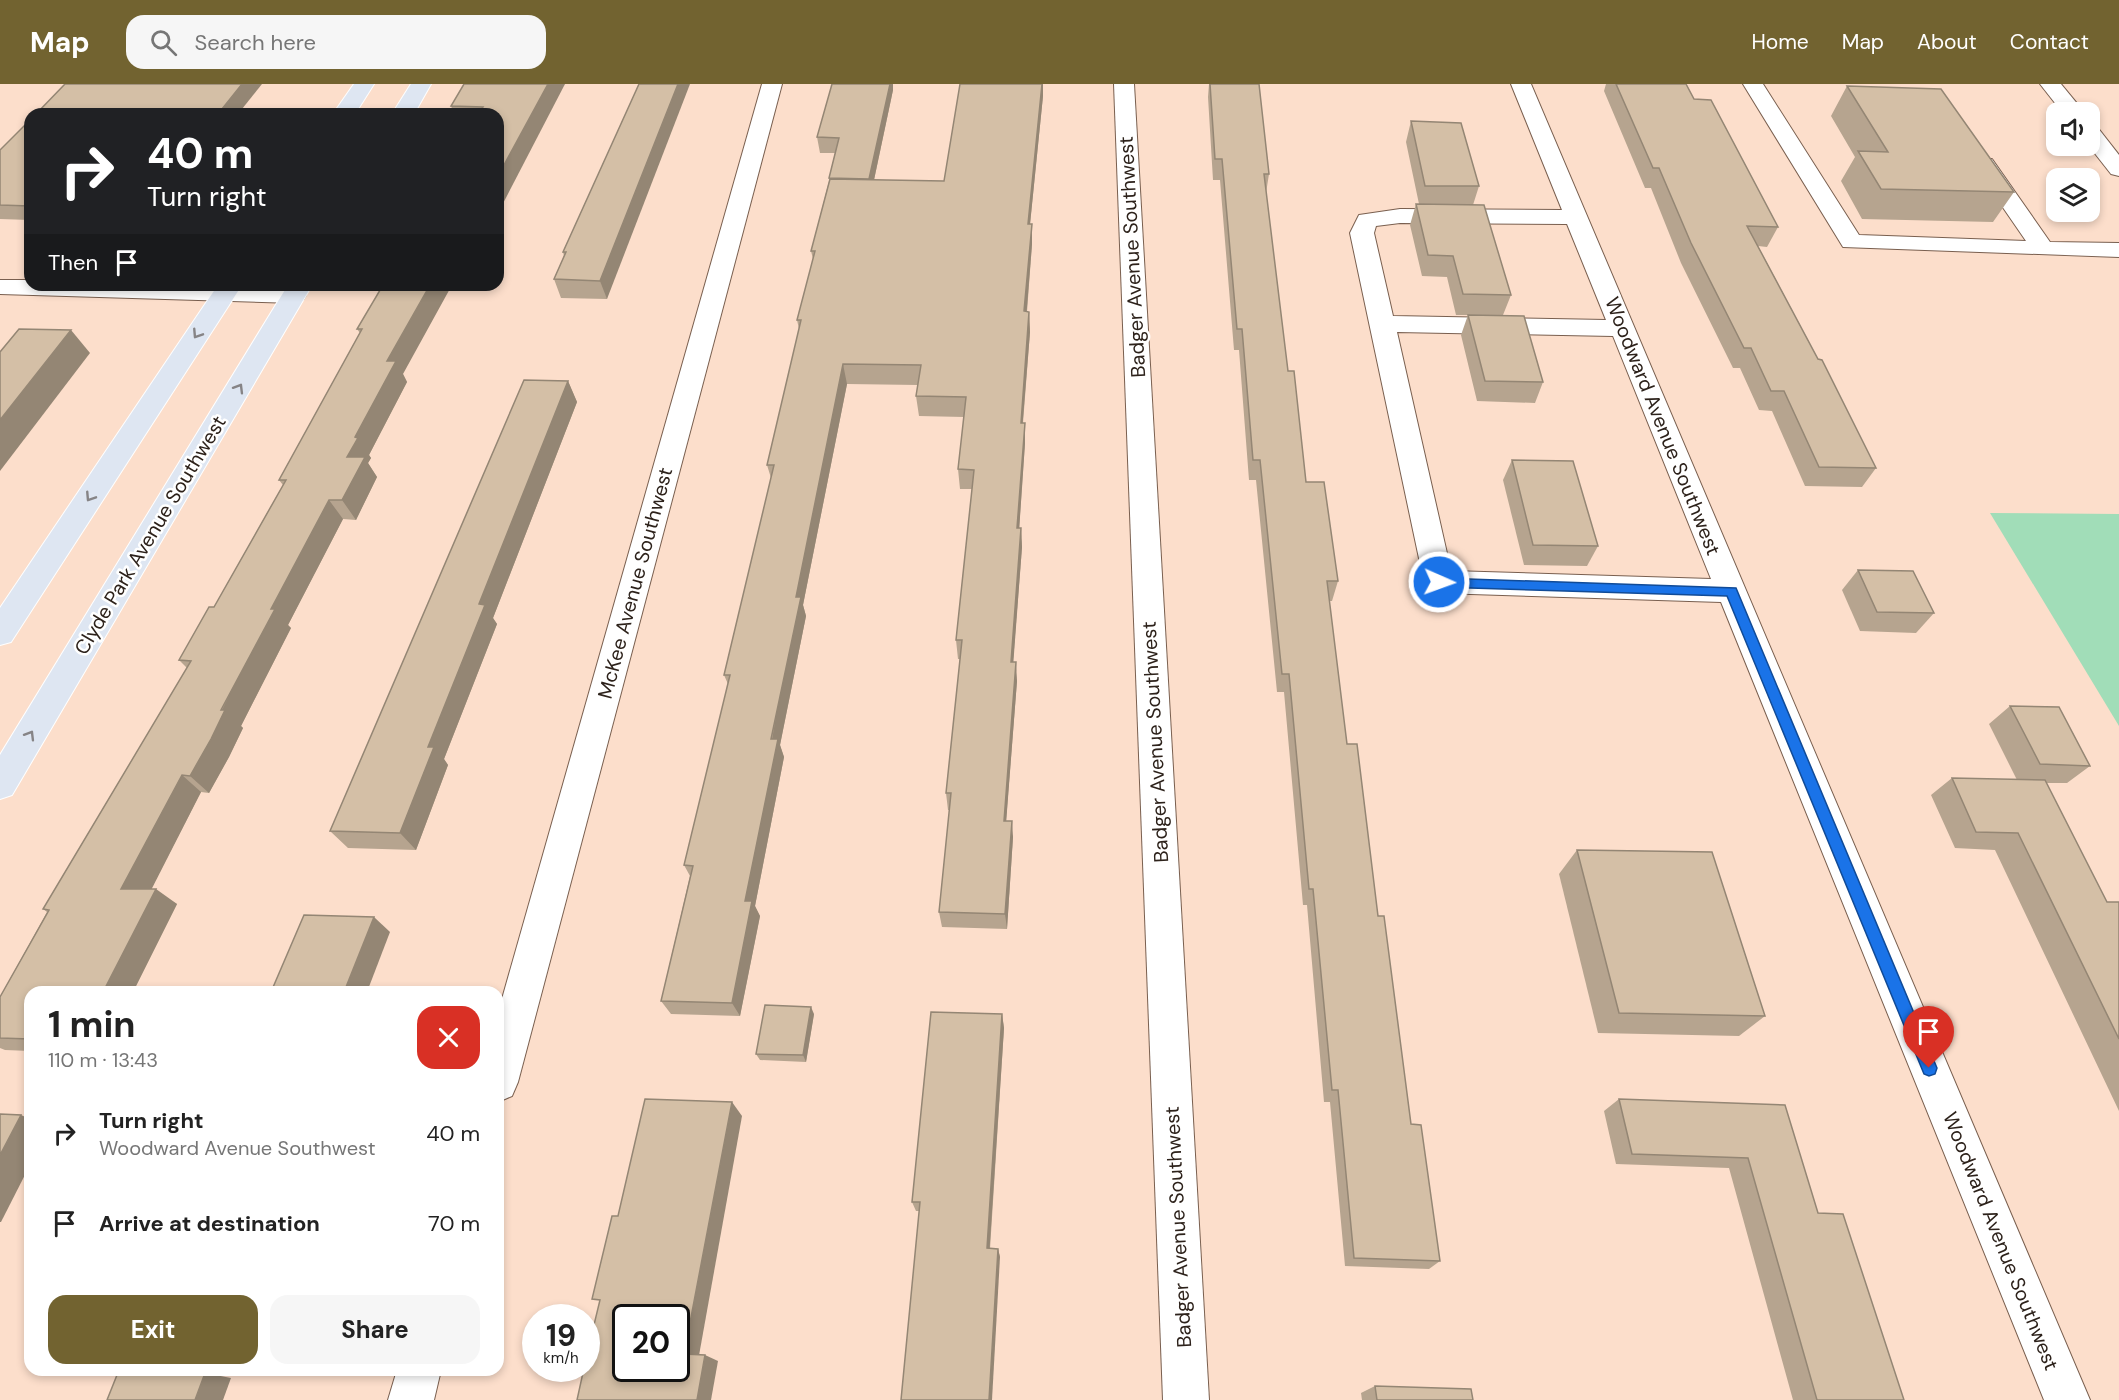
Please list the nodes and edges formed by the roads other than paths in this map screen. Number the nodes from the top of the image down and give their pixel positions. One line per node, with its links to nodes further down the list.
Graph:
1 (364, 84): 9 (main road)
2 (421, 84): 10 (main road)
3 (772, 84): 26 (street, McKee Avenue Southwest)
4 (1124, 84): 29 (street, Badger Avenue Southwest)
5 (1521, 84): 14 (street, Woodward Avenue Southwest)
6 (1753, 84): 15 (street)
7 (2050, 84): 8 (street)
8 (2065, 102)
9 (348, 108)
10 (407, 108)
11 (1970, 145): 15 (street)
12 (2100, 145): 13 (street)
13 (2119, 169)
14 (1576, 217): 21 (street); 22 (street, Woodward Avenue Southwest)
15 (2043, 249): 16 (street)
16 (2119, 250)
17 (0, 288): 18 (street)
18 (24, 288)
19 (226, 291): 24 (main road, one-way to 24)
20 (296, 291): 25 (main road, Clyde Park Avenue Southwest, one-way to 20)
21 (1381, 324): 22 (street); 23 (street)
22 (1622, 328): 23 (street, Woodward Avenue Southwest)
23 (1731, 591): 30 (street, Woodward Avenue Southwest)
24 (0, 633)
25 (0, 785)
26 (504, 1060)
27 (417, 1376): 28 (street)
28 (411, 1400)
29 (1186, 1400)
30 (2067, 1400)

